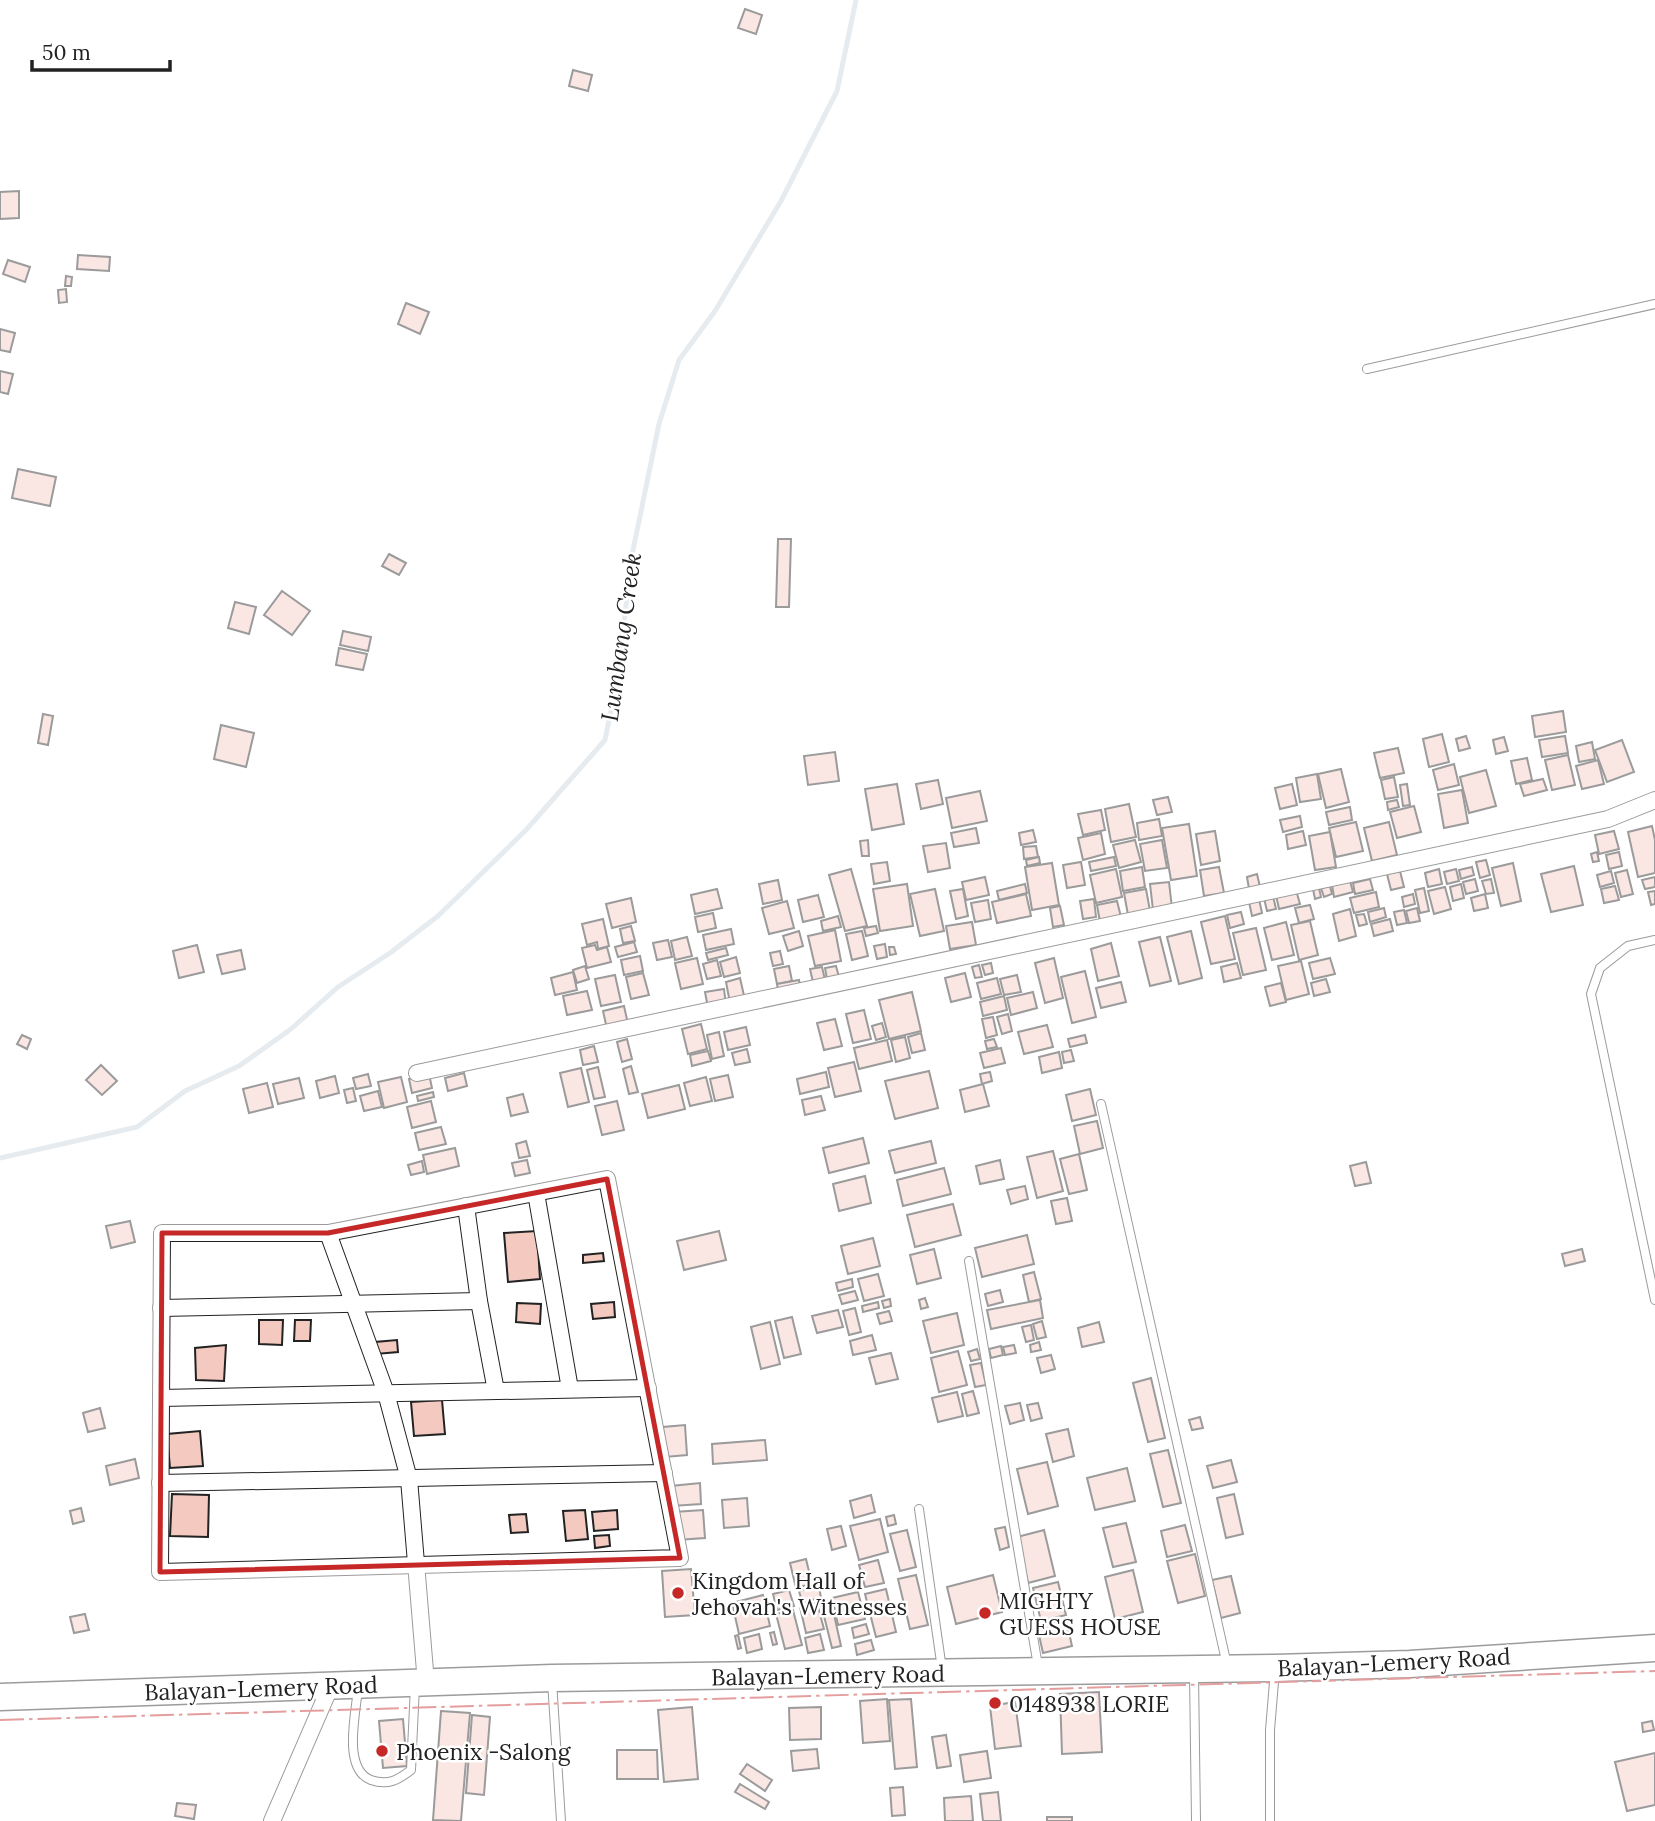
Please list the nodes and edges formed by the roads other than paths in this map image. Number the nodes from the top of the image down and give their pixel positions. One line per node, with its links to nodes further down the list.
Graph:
1 (1655, 304): 2 (lane)
2 (1367, 369)
3 (1655, 800): 5 (street)
4 (1655, 940): 10 (lane)
5 (416, 1073)
6 (1101, 1104): 28 (lane)
7 (536, 1193): 8 (street); 16 (street); 17 (street)
8 (466, 1206): 9 (street); 13 (street)
9 (328, 1233): 14 (street); 15 (street)
10 (1651, 1257): 12 (lane)
11 (969, 1261): 30 (lane)
12 (1655, 1300)
13 (479, 1301): 14 (street); 18 (street)
14 (354, 1304): 15 (street); 19 (street)
15 (162, 1308): 20 (street)
16 (648, 1388): 17 (street); 21 (street)
17 (570, 1389): 18 (street)
18 (496, 1391): 19 (street)
19 (386, 1393): 20 (street); 22 (street)
20 (161, 1398): 23 (street)
21 (664, 1473): 22 (street); 25 (street)
22 (409, 1479): 23 (street); 25 (street)
23 (160, 1483): 25 (street)
24 (919, 1509): 31 (lane)
25 (417, 1566): 33 (street)
26 (1655, 1648): 27 (main road, Balayan-Lemery Road)
27 (1275, 1668): 28 (main road, Balayan-Lemery Road); 40 (lane)
28 (1228, 1669): 29 (main road, Balayan-Lemery Road)
29 (1194, 1670): 30 (main road, Balayan-Lemery Road); 39 (lane)
30 (1039, 1672): 31 (main road, Balayan-Lemery Road)
31 (942, 1673): 32 (main road, Balayan-Lemery Road)
32 (552, 1678): 33 (main road, Balayan-Lemery Road); 38 (lane)
33 (421, 1683): 35 (main road, Balayan-Lemery Road); 35 (lane)
34 (331, 1685): 35 (main road, Balayan-Lemery Road); 36 (main road, Balayan-Lemery Road); 37 (street)
35 (358, 1685)
36 (0, 1698)
37 (272, 1821)
38 (561, 1821)
39 (1196, 1821)
40 (1270, 1821)

